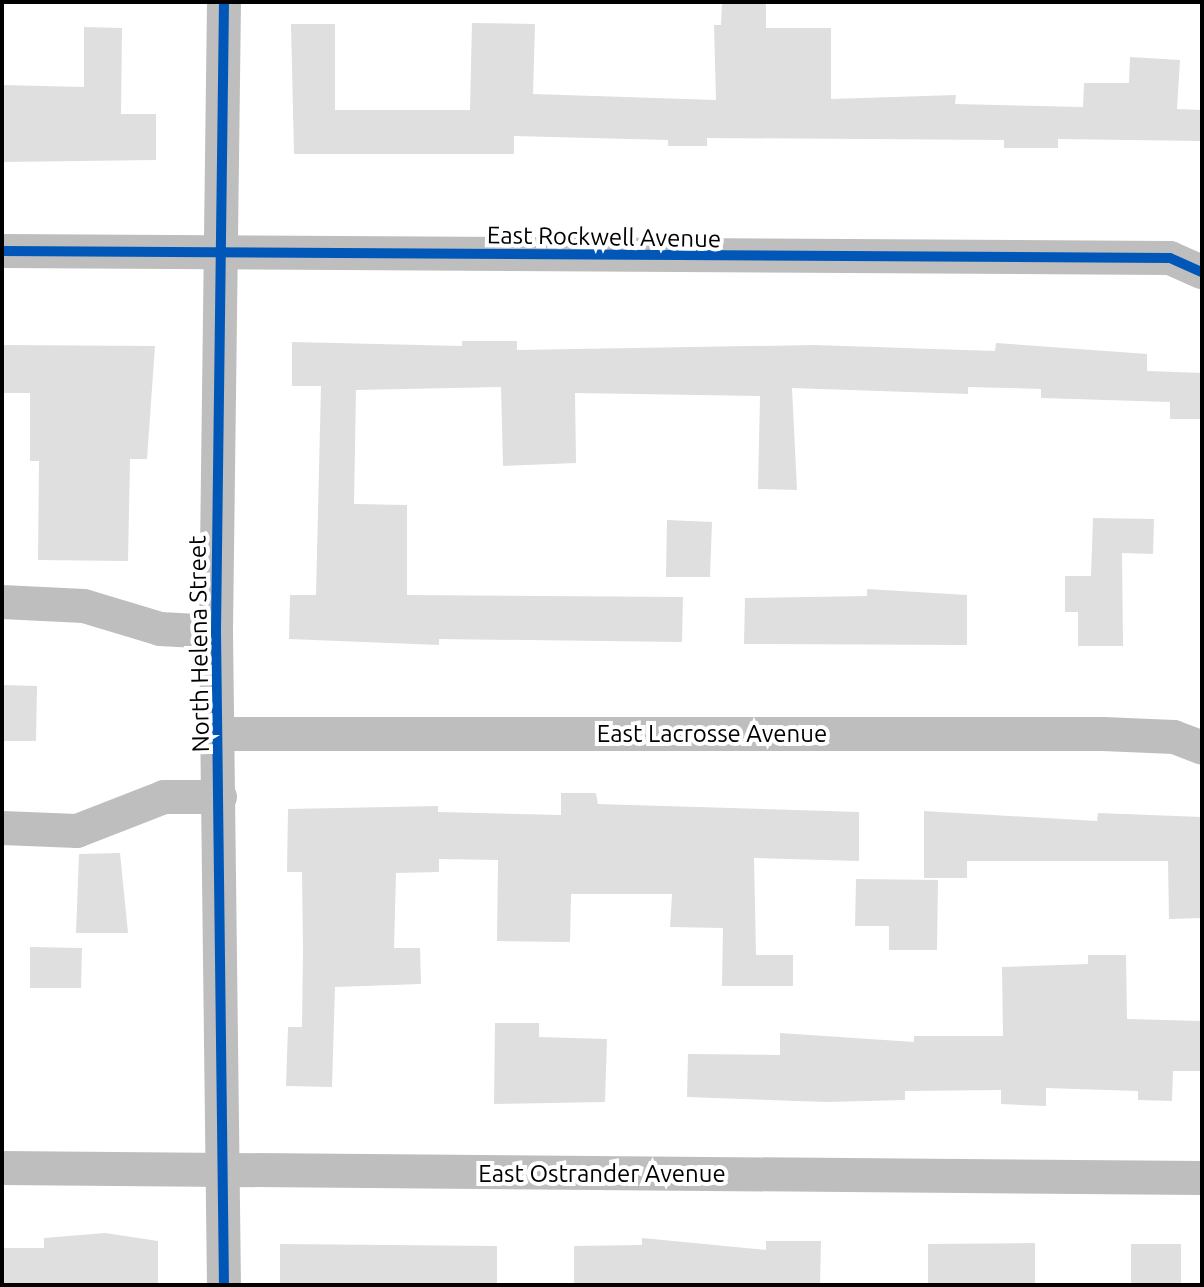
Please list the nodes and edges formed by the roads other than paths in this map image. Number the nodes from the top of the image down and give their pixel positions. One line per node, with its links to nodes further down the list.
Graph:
1 (224, 2): 3 (street, North Helena Street)
2 (2, 251): 3 (street, East Rockwell Avenue)
3 (220, 254): 4 (street, East Rockwell Avenue); 6 (street, North Helena Street)
4 (1202, 272)
5 (2, 602): 6 (street)
6 (216, 632): 7 (street, North Helena Street)
7 (220, 734): 8 (street, East Lacrosse Avenue); 9 (street, North Helena Street)
8 (1202, 748)
9 (220, 797): 10 (street); 12 (street, North Helena Street)
10 (2, 828)
11 (2, 1168): 12 (street, East Ostrander Avenue)
12 (223, 1172): 13 (street, East Ostrander Avenue); 14 (street, North Helena Street)
13 (1202, 1178)
14 (224, 1285)

